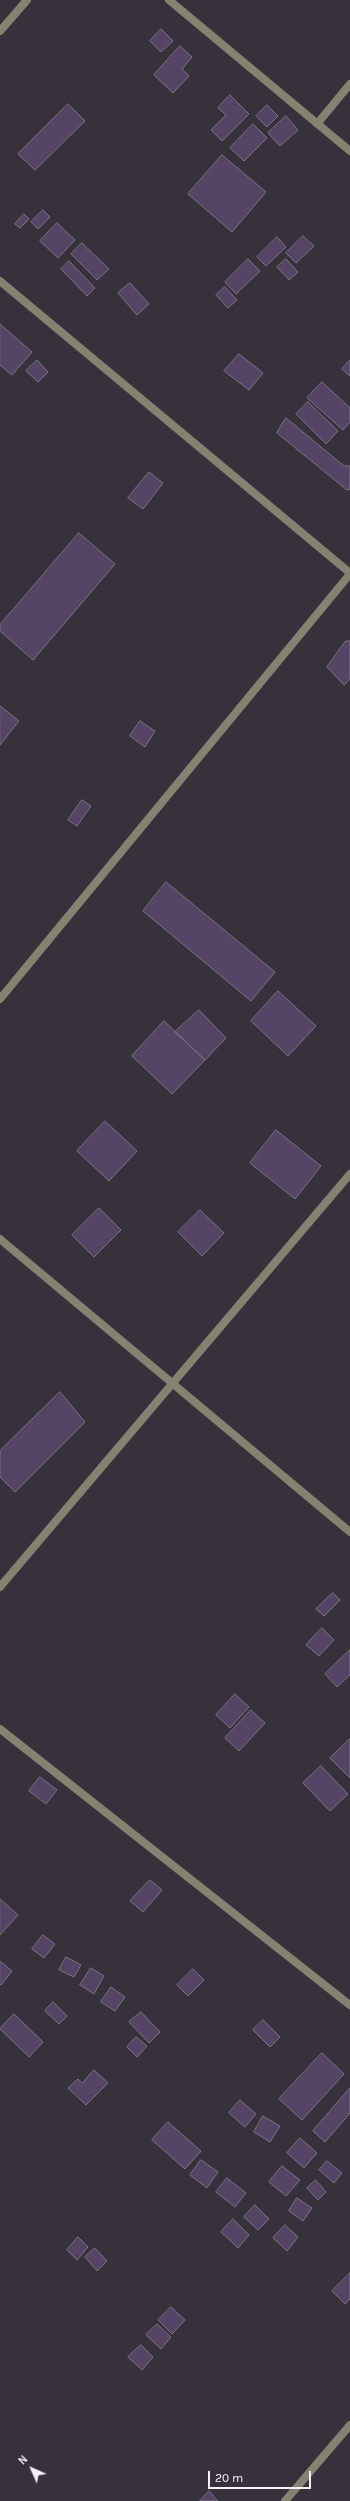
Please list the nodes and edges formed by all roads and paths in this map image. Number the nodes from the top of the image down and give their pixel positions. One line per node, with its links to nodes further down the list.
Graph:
1 (27, 0): 3 (street)
2 (169, 0): 5 (street)
3 (0, 31)
4 (350, 84): 5 (street)
5 (317, 124): 6 (street)
6 (350, 151)
7 (0, 281): 8 (street)
8 (350, 574): 9 (street)
9 (0, 999)
10 (350, 1174): 12 (street)
11 (0, 1239): 12 (street)
12 (174, 1383): 13 (street); 14 (street)
13 (350, 1532)
14 (0, 1587)
15 (0, 1728): 16 (street)
16 (350, 2005)
17 (350, 2425): 18 (street)
18 (285, 2501)

